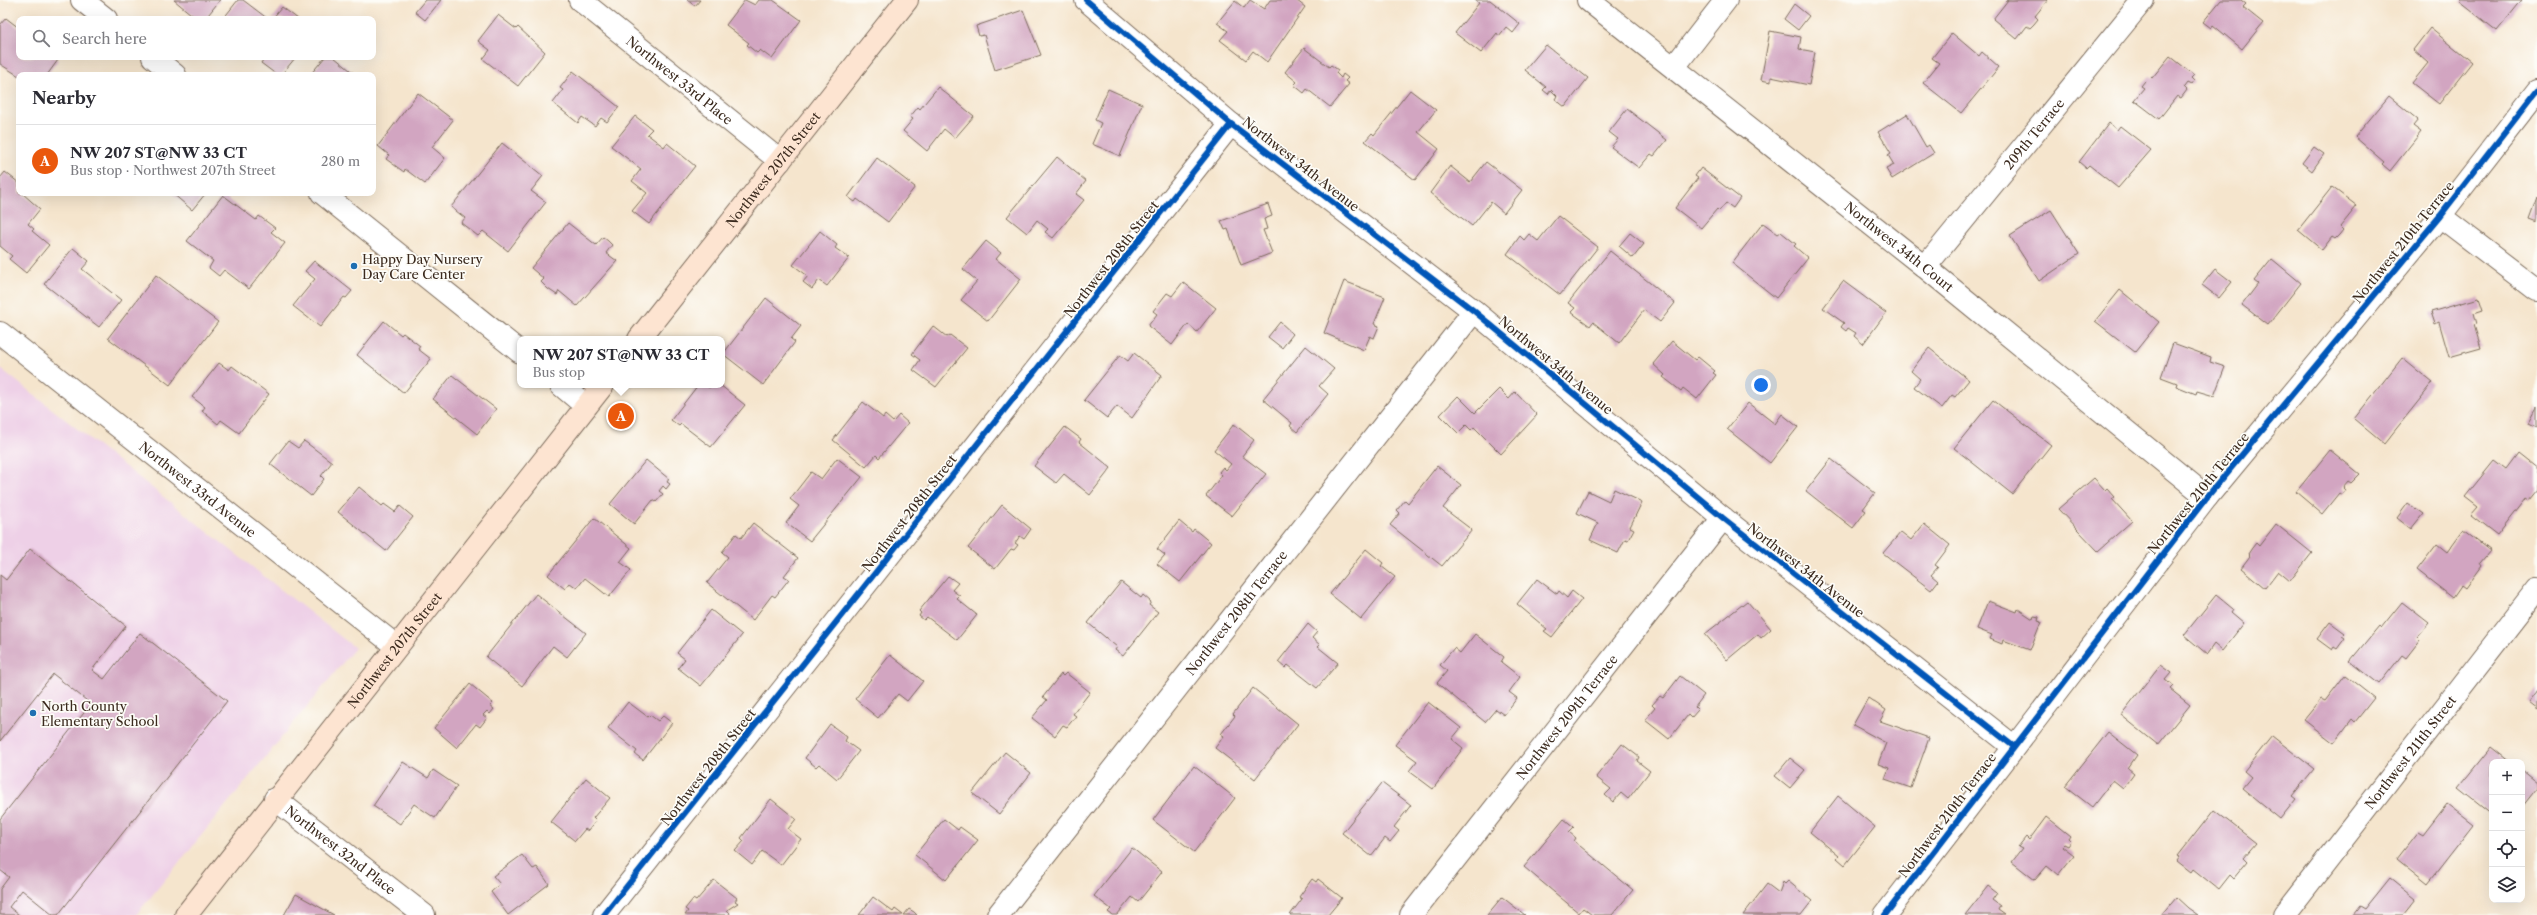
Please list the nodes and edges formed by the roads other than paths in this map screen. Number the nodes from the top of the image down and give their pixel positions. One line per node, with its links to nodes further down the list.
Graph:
1 (82, 0): 8 (street)
2 (580, 0): 14 (street, Northwest 33rd Place)
3 (907, 0): 14 (street, Northwest 207th Street)
4 (1086, 0): 13 (street, Northwest 34th Avenue)
5 (1588, 0): 10 (street, Northwest 34th Court)
6 (1726, 0): 10 (street)
7 (2143, 0): 17 (street, 209th Terrace)
8 (102, 16)
9 (157, 60): 11 (street)
10 (1674, 67): 17 (street, Northwest 34th Court)
11 (172, 72)
12 (2537, 92): 16 (street, Northwest 210th Terrace)
13 (1231, 124): 19 (street, Northwest 34th Avenue); 34 (street, Northwest 208th Street)
14 (780, 161): 21 (street, Northwest 207th Street)
15 (326, 196): 22 (street)
16 (2440, 216): 18 (street); 26 (street, Northwest 210th Terrace)
17 (1925, 267): 26 (street, Northwest 34th Court)
18 (2537, 290)
19 (1474, 311): 27 (street, Northwest 34th Avenue); 35 (street, Northwest 208th Terrace)
20 (0, 333): 29 (street, Northwest 33rd Avenue)
21 (641, 336)
22 (517, 350)
23 (565, 388): 25 (street)
24 (600, 388): 25 (street, Northwest 207th Street)
25 (586, 406): 29 (street, Northwest 207th Street)
26 (2207, 497): 30 (street, Northwest 210th Terrace)
27 (1723, 518): 30 (street, Northwest 34th Avenue); 36 (street, Northwest 209th Terrace)
28 (2537, 589): 38 (street, Northwest 211th Street)
29 (396, 646): 31 (street, Northwest 207th Street)
30 (2014, 746): 37 (street, Northwest 210th Terrace)
31 (275, 799): 32 (street, Northwest 207th Street); 33 (street, Northwest 32nd Place)
32 (186, 915)
33 (424, 915)
34 (604, 915)
35 (998, 915)
36 (1411, 915)
37 (1885, 915)
38 (2284, 915)

